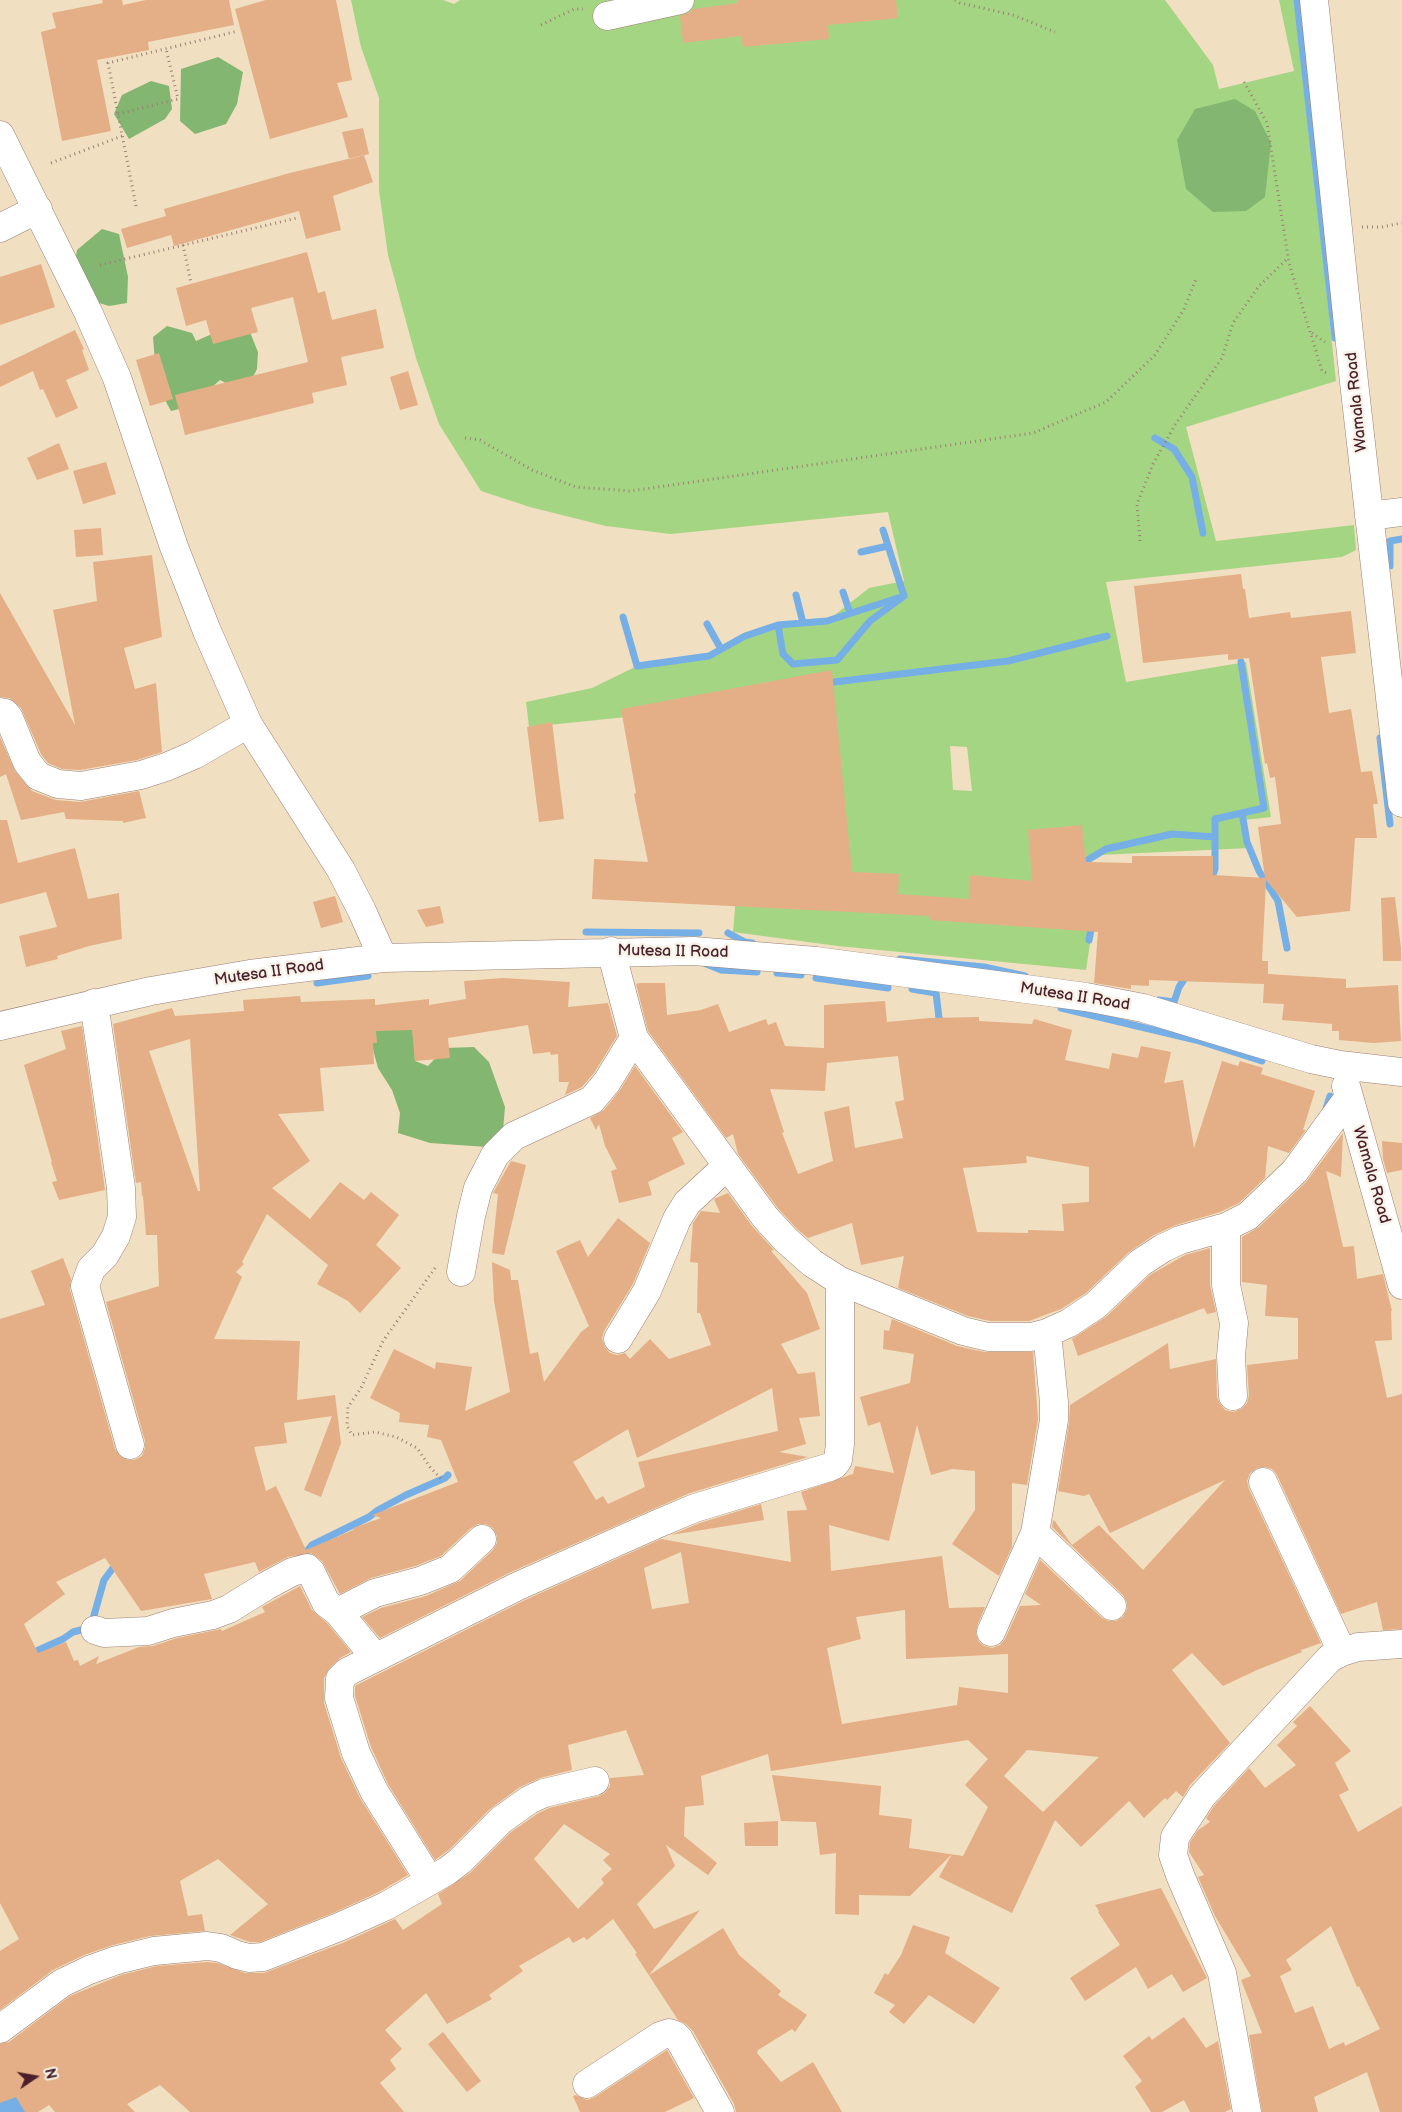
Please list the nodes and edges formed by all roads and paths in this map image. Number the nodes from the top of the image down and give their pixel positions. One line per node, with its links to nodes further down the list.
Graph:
1 (680, 0): 4 (street)
2 (955, 0): 7 (path)
3 (1314, 0): 18 (street, Wamala Road)
4 (595, 12): 5 (path)
5 (542, 25)
6 (238, 31): 8 (path)
7 (1055, 32)
8 (166, 49): 10 (path); 10 (path)
9 (1244, 82): 21 (path)
10 (118, 114): 12 (path)
11 (0, 135): 15 (street)
12 (122, 136): 13 (path); 14 (path)
13 (50, 163)
14 (136, 206)
15 (38, 209): 19 (street); 31 (street)
16 (297, 218): 20 (path)
17 (1402, 223): 18 (path)
18 (1339, 227): 25 (street, Wamala Road)
19 (0, 228)
20 (184, 245): 22 (path); 24 (path)
21 (1288, 258): 25 (path); 29 (path)
22 (100, 265)
23 (1196, 278): 26 (path)
24 (191, 283)
25 (1354, 382): 28 (street, Wamala Road)
26 (465, 438)
27 (1402, 512): 28 (street)
28 (1369, 516): 32 (street, Wamala Road)
29 (1140, 541)
30 (0, 712): 31 (street)
31 (248, 724): 34 (street)
32 (1402, 804)
33 (611, 951): 34 (street, Mutesa II Road); 37 (street); 38 (street, Mutesa II Road)
34 (383, 958): 35 (street, Mutesa II Road)
35 (94, 1004): 36 (street, Mutesa II Road); 49 (street)
36 (0, 1026)
37 (634, 1038): 41 (street); 43 (street)
38 (1340, 1065): 39 (street, Mutesa II Road); 40 (street, Wamala Road)
39 (1402, 1072)
40 (1349, 1098): 42 (street); 45 (street, Wamala Road)
41 (727, 1166): 44 (street); 47 (street)
42 (1226, 1227): 46 (street); 48 (street)
43 (449, 1269): 50 (path)
44 (840, 1282): 46 (street); 60 (street)
45 (1402, 1285)
46 (1047, 1334): 52 (street)
47 (618, 1339)
48 (1233, 1396)
49 (130, 1446)
50 (444, 1481)
51 (1263, 1482): 59 (street)
52 (1035, 1532): 54 (street); 57 (street)
53 (482, 1539): 55 (street)
54 (1112, 1606)
55 (338, 1612): 56 (street); 60 (street)
56 (96, 1630)
57 (991, 1632)
58 (1402, 1644): 59 (street)
59 (1342, 1652): 66 (street)
60 (375, 1657): 62 (street)
61 (596, 1781): 62 (street)
62 (430, 1881): 63 (street)
63 (0, 2029)
64 (587, 2084): 65 (street)
65 (720, 2112)
66 (1247, 2112)

